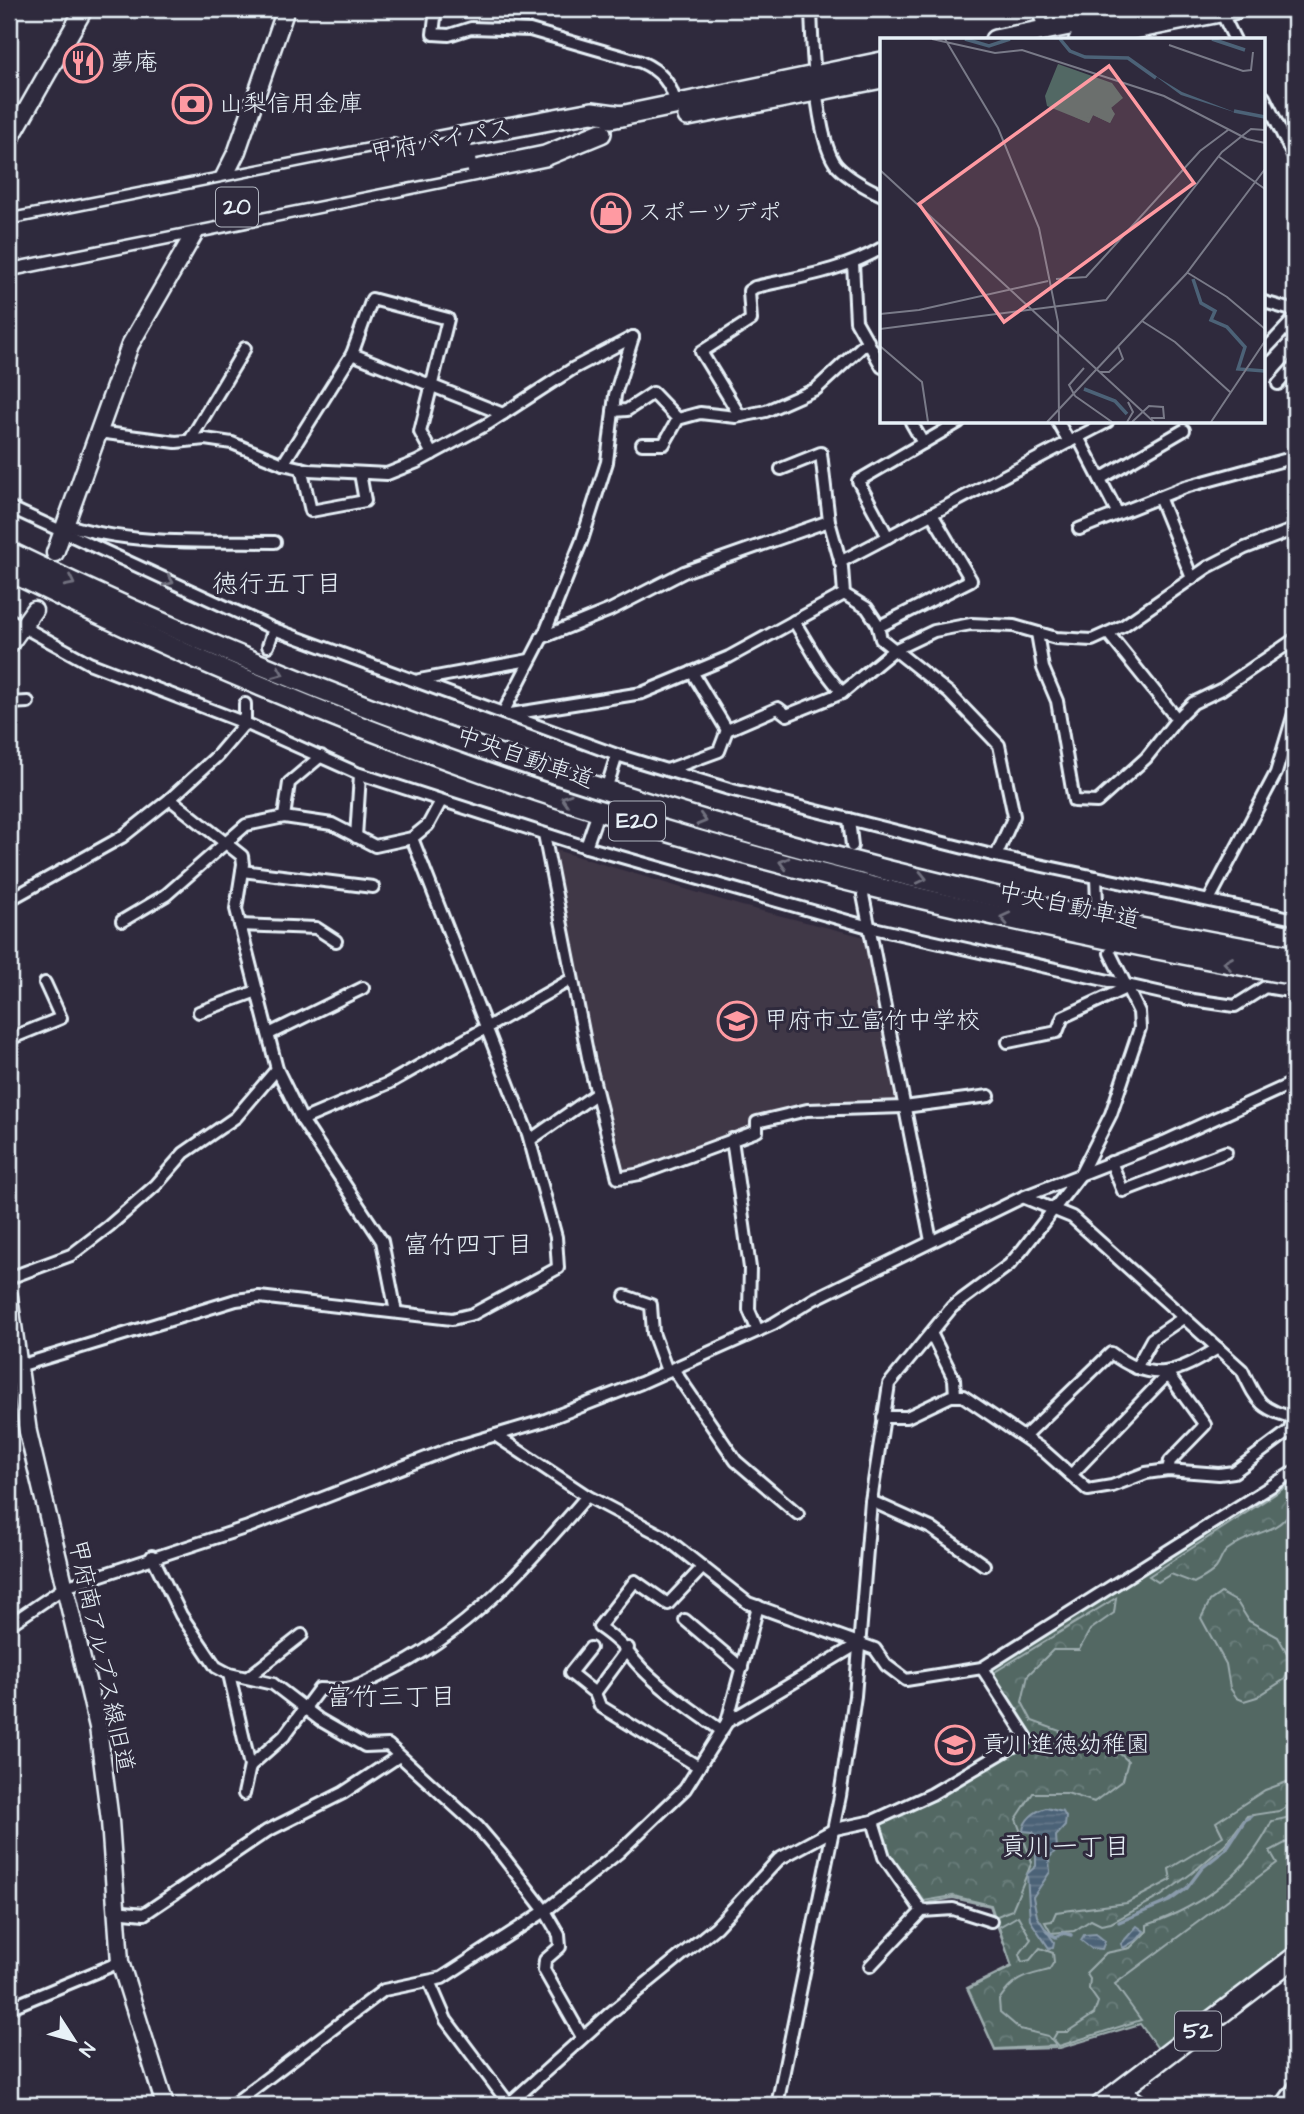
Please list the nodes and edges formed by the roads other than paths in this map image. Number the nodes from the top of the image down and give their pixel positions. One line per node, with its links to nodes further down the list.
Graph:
1 (84, 9): 19 (street)
2 (286, 9): 22 (street)
3 (436, 9): 16 (street)
4 (811, 9): 14 (street)
5 (1037, 9): 8 (street)
6 (1149, 9): 8 (highway)
7 (1228, 10): 10 (highway); 11 (street)
8 (1045, 30): 9 (highway)
9 (1005, 38)
10 (1089, 38)
11 (1235, 38)
12 (880, 63): 14 (highway, 甲府バイパス / 20)
13 (880, 78): 14 (highway, 甲府バイパス / 20)
14 (816, 83): 16 (highway, 甲府バイパス / 20); 18 (highway, 甲府バイパス / 20); 23 (street)
15 (1266, 101): 21 (street)
16 (676, 105): 17 (highway, 甲府バイパス / 20)
17 (622, 116): 20 (highway, 甲府バイパス / 20); 22 (highway)
18 (601, 134): 20 (highway, 甲府バイパス / 20); 25 (highway)
19 (9, 141)
20 (464, 153): 26 (highway, 甲府バイパス / 20, bridge); 28 (highway, 甲府バイパス / 20, bridge)
21 (1295, 160)
22 (222, 181): 24 (highway); 25 (street)
23 (880, 194)
24 (9, 224)
25 (198, 228): 30 (highway); 51 (street)
26 (9, 236)
27 (880, 249): 29 (street)
28 (9, 252)
29 (853, 263): 34 (street); 44 (street)
30 (9, 266)
31 (1266, 303): 32 (street)
32 (1295, 311)
33 (1295, 318): 36 (street)
34 (868, 341): 38 (street); 44 (street)
35 (245, 348): 53 (street)
36 (1266, 349)
37 (352, 354): 41 (street); 41 (street); 58 (street)
38 (880, 363)
39 (1295, 365): 40 (street)
40 (1278, 384)
41 (433, 386): 43 (street); 56 (street)
42 (612, 411): 43 (street); 45 (street); 86 (street)
43 (503, 414): 56 (street)
44 (740, 416): 45 (street)
45 (678, 419): 54 (street)
46 (912, 424): 55 (street)
47 (955, 424): 55 (street)
48 (1060, 424): 52 (street)
49 (1103, 424): 52 (street)
50 (1184, 430): 62 (street)
51 (98, 432): 53 (street); 68 (street)
52 (1074, 439): 62 (street); 66 (street)
53 (190, 440): 58 (street)
54 (642, 443)
55 (923, 443): 71 (street)
56 (432, 454): 61 (street)
57 (1295, 457): 63 (street)
58 (282, 464): 59 (street)
59 (301, 468): 61 (street); 61 (street)
60 (781, 469): 67 (street)
61 (360, 473)
62 (1100, 479): 65 (street)
63 (1159, 496): 65 (street); 77 (street)
64 (9, 507): 68 (street)
65 (1117, 512): 69 (street)
66 (932, 514): 71 (street); 82 (street)
67 (829, 521): 75 (street); 86 (street)
68 (64, 528): 72 (street); 74 (street); 83 (street, one-way to 83)
69 (1079, 529)
70 (1295, 530): 77 (street)
71 (888, 537): 75 (street)
72 (275, 542)
73 (9, 552): 133 (highway, 中央自動車道 / E20, one-way to 133)
74 (55, 553)
75 (840, 562): 78 (street)
76 (9, 571): 134 (highway, 中央自動車道 / E20, one-way to 76)
77 (1192, 578): 85 (street)
78 (844, 594): 80 (street); 82 (street)
79 (34, 610): 81 (street)
80 (794, 621): 92 (street); 94 (street)
81 (16, 623): 88 (street); 101 (street)
82 (878, 627): 90 (street)
83 (274, 629): 89 (street); 93 (street)
84 (1037, 633): 85 (street); 90 (street); 100 (street)
85 (1108, 633): 100 (street)
86 (541, 638): 91 (street)
87 (1295, 639): 100 (street)
88 (9, 645)
89 (268, 646)
90 (894, 650): 94 (street); 119 (street)
91 (529, 660): 93 (street); 99 (street)
92 (692, 672): 99 (street); 102 (street)
93 (416, 681): 99 (street)
94 (842, 693): 102 (street)
95 (28, 702): 96 (street)
96 (9, 703)
97 (245, 704): 101 (street)
98 (1295, 710): 125 (street)
99 (506, 714): 104 (street)
100 (1177, 719)
101 (245, 723): 103 (street); 108 (street)
102 (727, 730): 105 (street)
103 (321, 755): 106 (street); 110 (street)
104 (617, 755): 105 (street); 107 (street)
105 (667, 770): 111 (street)
106 (360, 775): 109 (street); 114 (street)
107 (609, 780)
108 (170, 799): 116 (street); 124 (street)
109 (441, 801): 113 (street); 115 (street)
110 (284, 817): 114 (street); 116 (street)
111 (849, 819): 117 (street); 119 (street)
112 (595, 821): 118 (street)
113 (544, 834): 118 (street); 135 (street)
114 (356, 837): 115 (street)
115 (412, 838): 142 (street)
116 (229, 843): 120 (street); 128 (street)
117 (852, 846)
118 (586, 848): 130 (street)
119 (996, 856): 121 (street)
120 (242, 871): 122 (street); 129 (street)
121 (1096, 877): 125 (street); 126 (street)
122 (373, 887)
123 (863, 895): 130 (street)
124 (9, 900)
125 (1209, 900): 127 (street)
126 (1097, 903)
127 (1295, 919)
128 (122, 921)
129 (240, 925): 131 (street); 139 (street)
130 (869, 927): 137 (street); 150 (street)
131 (336, 942)
132 (1110, 953): 137 (street)
133 (1295, 957)
134 (1295, 975)
135 (572, 979): 142 (street); 148 (street)
136 (45, 983): 144 (street)
137 (1124, 985): 140 (street); 145 (street); 156 (street)
138 (363, 988): 143 (street)
139 (257, 991): 141 (street); 143 (street)
140 (1295, 992)
141 (199, 1013)
142 (488, 1027): 151 (street); 153 (street)
143 (269, 1034): 146 (street)
144 (9, 1039)
145 (1008, 1042)
146 (277, 1069): 151 (street); 160 (street)
147 (1295, 1082): 155 (street)
148 (596, 1094): 152 (street); 153 (street)
149 (989, 1096): 150 (street)
150 (904, 1107): 152 (street); 159 (street)
151 (302, 1120): 163 (street)
152 (732, 1139): 165 (street)
153 (530, 1140): 163 (street)
154 (1226, 1152): 155 (street)
155 (1111, 1162): 156 (street)
156 (1080, 1175): 157 (street); 158 (street)
157 (1023, 1197): 158 (street); 159 (street)
158 (1053, 1209): 164 (street); 166 (street)
159 (931, 1241): 165 (street)
160 (9, 1278)
161 (625, 1296): 170 (street)
162 (9, 1297): 168 (street, 甲府南アルプス線旧道)
163 (396, 1312): 168 (street)
164 (1183, 1318): 167 (street); 169 (street)
165 (758, 1331): 170 (street)
166 (931, 1333): 172 (street); 173 (street)
167 (1218, 1348): 171 (street); 174 (street)
168 (12, 1368): 186 (street, 甲府南アルプス線旧道)
169 (1136, 1368): 171 (street); 176 (street)
170 (670, 1370): 175 (street); 182 (street)
171 (1168, 1374): 177 (street); 179 (street)
172 (955, 1396): 173 (street); 176 (street)
173 (883, 1417): 181 (street)
174 (1295, 1418): 177 (street)
175 (498, 1437): 180 (street); 183 (street)
176 (1024, 1437): 179 (street)
177 (1168, 1470): 179 (street)
178 (1295, 1471): 195 (street)
179 (1070, 1475)
180 (587, 1496): 185 (street); 199 (street)
181 (871, 1501): 184 (street); 191 (street)
182 (798, 1514)
183 (152, 1556): 186 (street); 196 (street)
184 (984, 1565)
185 (703, 1567): 187 (street); 193 (street)
186 (65, 1587): 189 (street); 207 (street, 甲府南アルプス線旧道)
187 (758, 1606): 191 (street); 194 (street)
188 (685, 1620): 194 (street)
189 (9, 1625)
190 (302, 1635): 197 (street)
191 (858, 1644): 195 (street); 200 (street); 206 (street)
192 (590, 1648): 198 (street)
193 (628, 1648): 198 (street); 200 (street)
194 (742, 1668): 200 (street)
195 (982, 1668): 205 (street)
196 (229, 1674): 197 (street); 202 (street)
197 (247, 1678): 199 (street)
198 (595, 1693): 203 (street)
199 (306, 1710): 201 (street); 202 (street)
200 (724, 1726): 203 (street)
201 (399, 1756): 207 (street); 208 (street)
202 (250, 1766): 204 (street)
203 (699, 1767): 208 (street)
204 (244, 1794)
205 (873, 1821): 206 (street); 209 (street)
206 (835, 1829): 216 (street); 222 (street)
207 (115, 1911): 212 (street, 甲府南アルプス線旧道)
208 (545, 1911): 214 (street); 216 (street)
209 (922, 1912): 210 (street); 213 (street)
210 (991, 1922)
211 (1295, 1957): 218 (highway, 52)
212 (120, 1962): 215 (street); 219 (street, 甲府南アルプス線旧道)
213 (870, 1966)
214 (429, 1980): 220 (street); 221 (street)
215 (9, 2008)
216 (582, 2037): 221 (street)
217 (1295, 2085): 225 (street)
218 (1122, 2089): 223 (highway, 52); 224 (street)
219 (164, 2105)
220 (232, 2105)
221 (509, 2105)
222 (777, 2105)
223 (1101, 2105)
224 (1146, 2105)
225 (1281, 2105)

